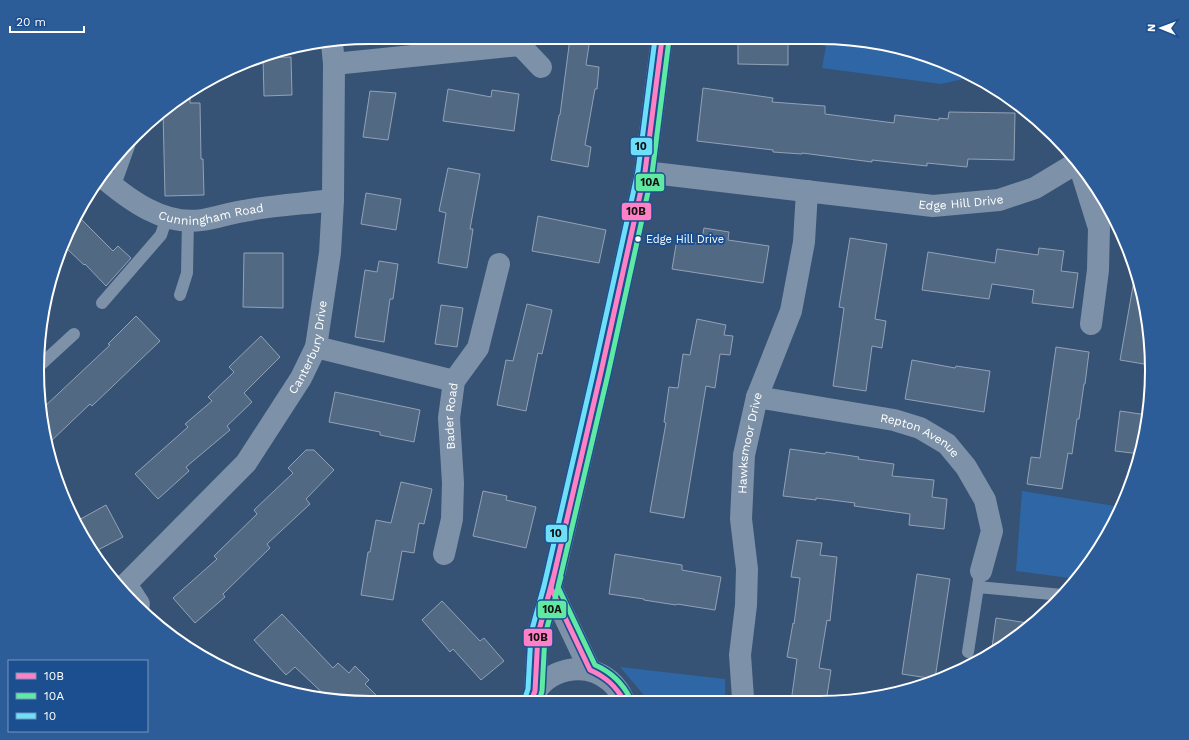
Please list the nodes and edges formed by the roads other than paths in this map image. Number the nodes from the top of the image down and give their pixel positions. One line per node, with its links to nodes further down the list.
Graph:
1 (478, 44): 4 (street)
2 (524, 44): 5 (street)
3 (661, 44): 8 (street)
4 (333, 54): 12 (street, Canterbury Drive)
5 (541, 67)
6 (121, 160): 10 (lane)
7 (1073, 166): 11 (street, Edge Hill Drive)
8 (645, 172): 11 (street, Edge Hill Drive); 27 (street)
9 (1083, 180): 18 (street)
10 (108, 182): 13 (street, Cunningham Road)
11 (807, 191): 23 (street, Hawksmoor Drive)
12 (332, 200): 14 (street, Cunningham Road); 20 (street, Canterbury Drive)
13 (167, 217): 14 (street, Cunningham Road); 17 (lane)
14 (188, 220): 16 (lane)
15 (499, 264): 22 (street, Bader Road)
16 (180, 295)
17 (102, 303)
18 (1091, 324)
19 (74, 334): 21 (lane)
20 (316, 347): 22 (street); 26 (street, Canterbury Drive)
21 (44, 361)
22 (454, 380): 24 (street, Bader Road)
23 (757, 397): 25 (street, Repton Avenue); 33 (street, Hawksmoor Drive)
24 (444, 554)
25 (980, 579): 28 (lane); 29 (lane)
26 (124, 585)
27 (551, 588): 30 (street); 31 (street)
28 (1056, 594)
29 (968, 652)
30 (590, 670): 31 (street); 32 (street)
31 (533, 696)
32 (622, 696)
33 (743, 696)

